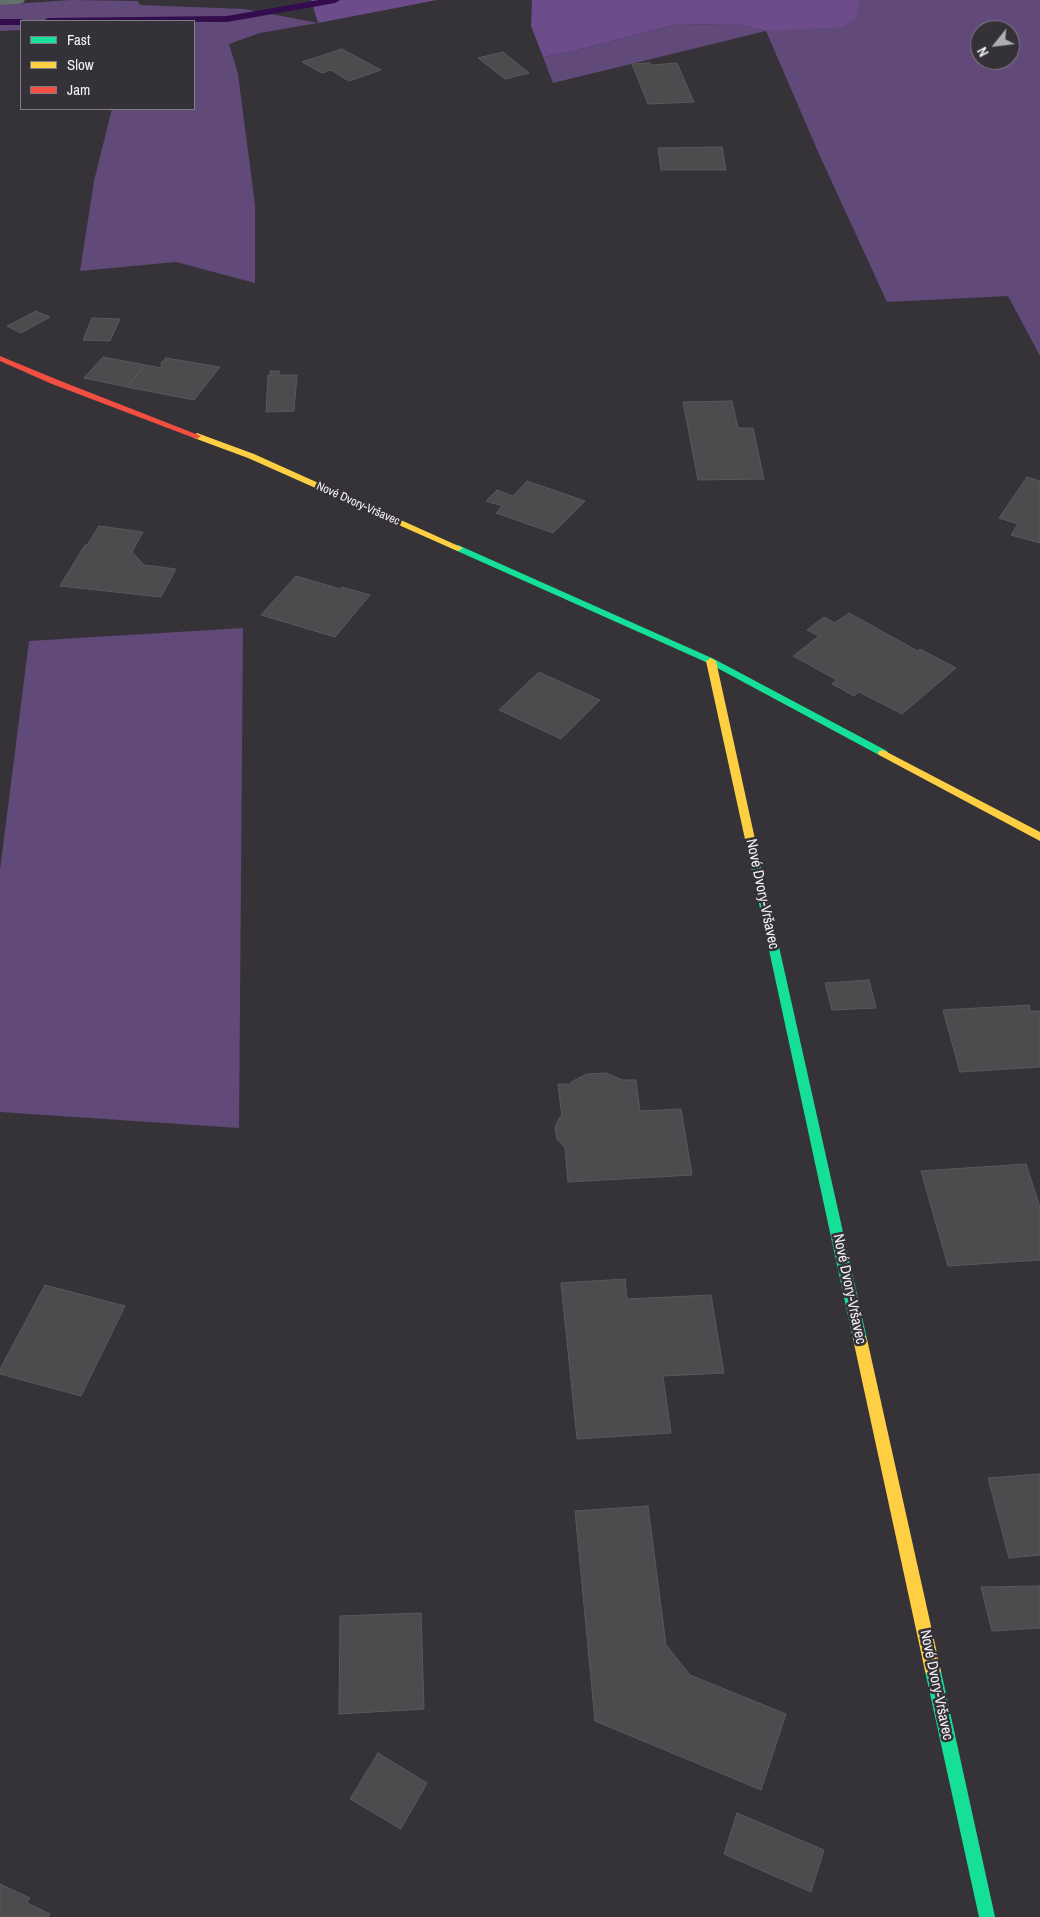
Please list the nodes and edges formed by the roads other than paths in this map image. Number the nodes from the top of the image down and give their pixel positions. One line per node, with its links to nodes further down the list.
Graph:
1 (18, 0): 2 (street)
2 (0, 1)
3 (0, 358): 4 (street, Nové Dvory-Vršavec)
4 (711, 661): 5 (street, Nové Dvory-Vršavec); 6 (street, Nové Dvory-Vršavec)
5 (1040, 837)
6 (987, 1917)

